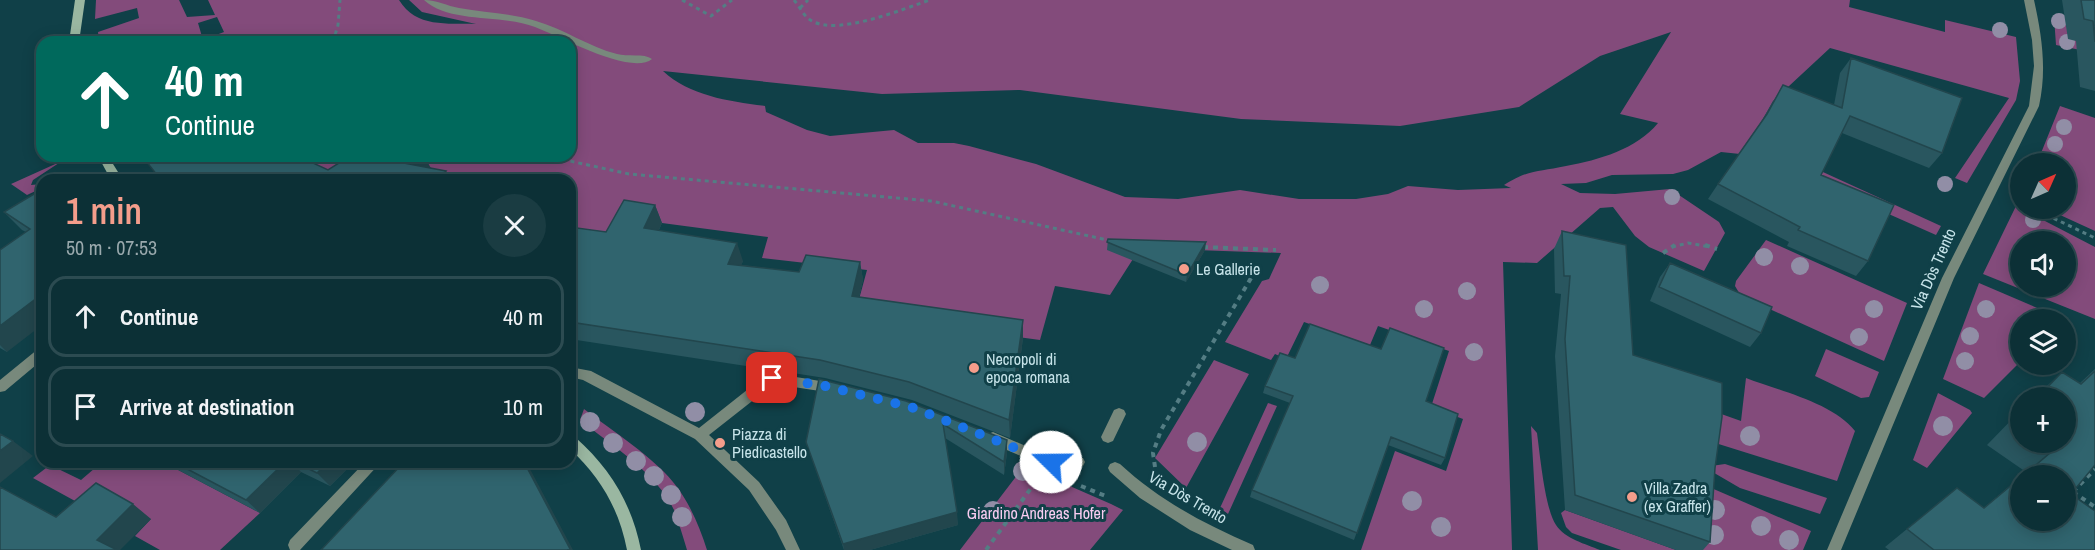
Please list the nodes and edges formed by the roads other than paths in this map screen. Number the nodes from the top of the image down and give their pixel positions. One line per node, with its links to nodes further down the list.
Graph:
1 (80, 0): 4 (street)
2 (429, 0): 5 (street)
3 (2029, 0): 24 (street, Via Dòs Trento)
4 (75, 36)
5 (565, 36)
6 (576, 40): 7 (street)
7 (647, 59)
8 (36, 358): 10 (street)
9 (576, 373): 13 (street)
10 (0, 387)
11 (846, 391): 13 (street)
12 (1119, 414): 15 (street)
13 (700, 435): 22 (street)
14 (985, 435): 17 (street)
15 (1108, 437)
16 (576, 447): 21 (street)
17 (1078, 462)
18 (368, 468): 20 (street)
19 (1115, 468): 23 (street, Via Dòs Trento)
20 (295, 546)
21 (634, 550)
22 (793, 550)
23 (1248, 550)
24 (1834, 550)

